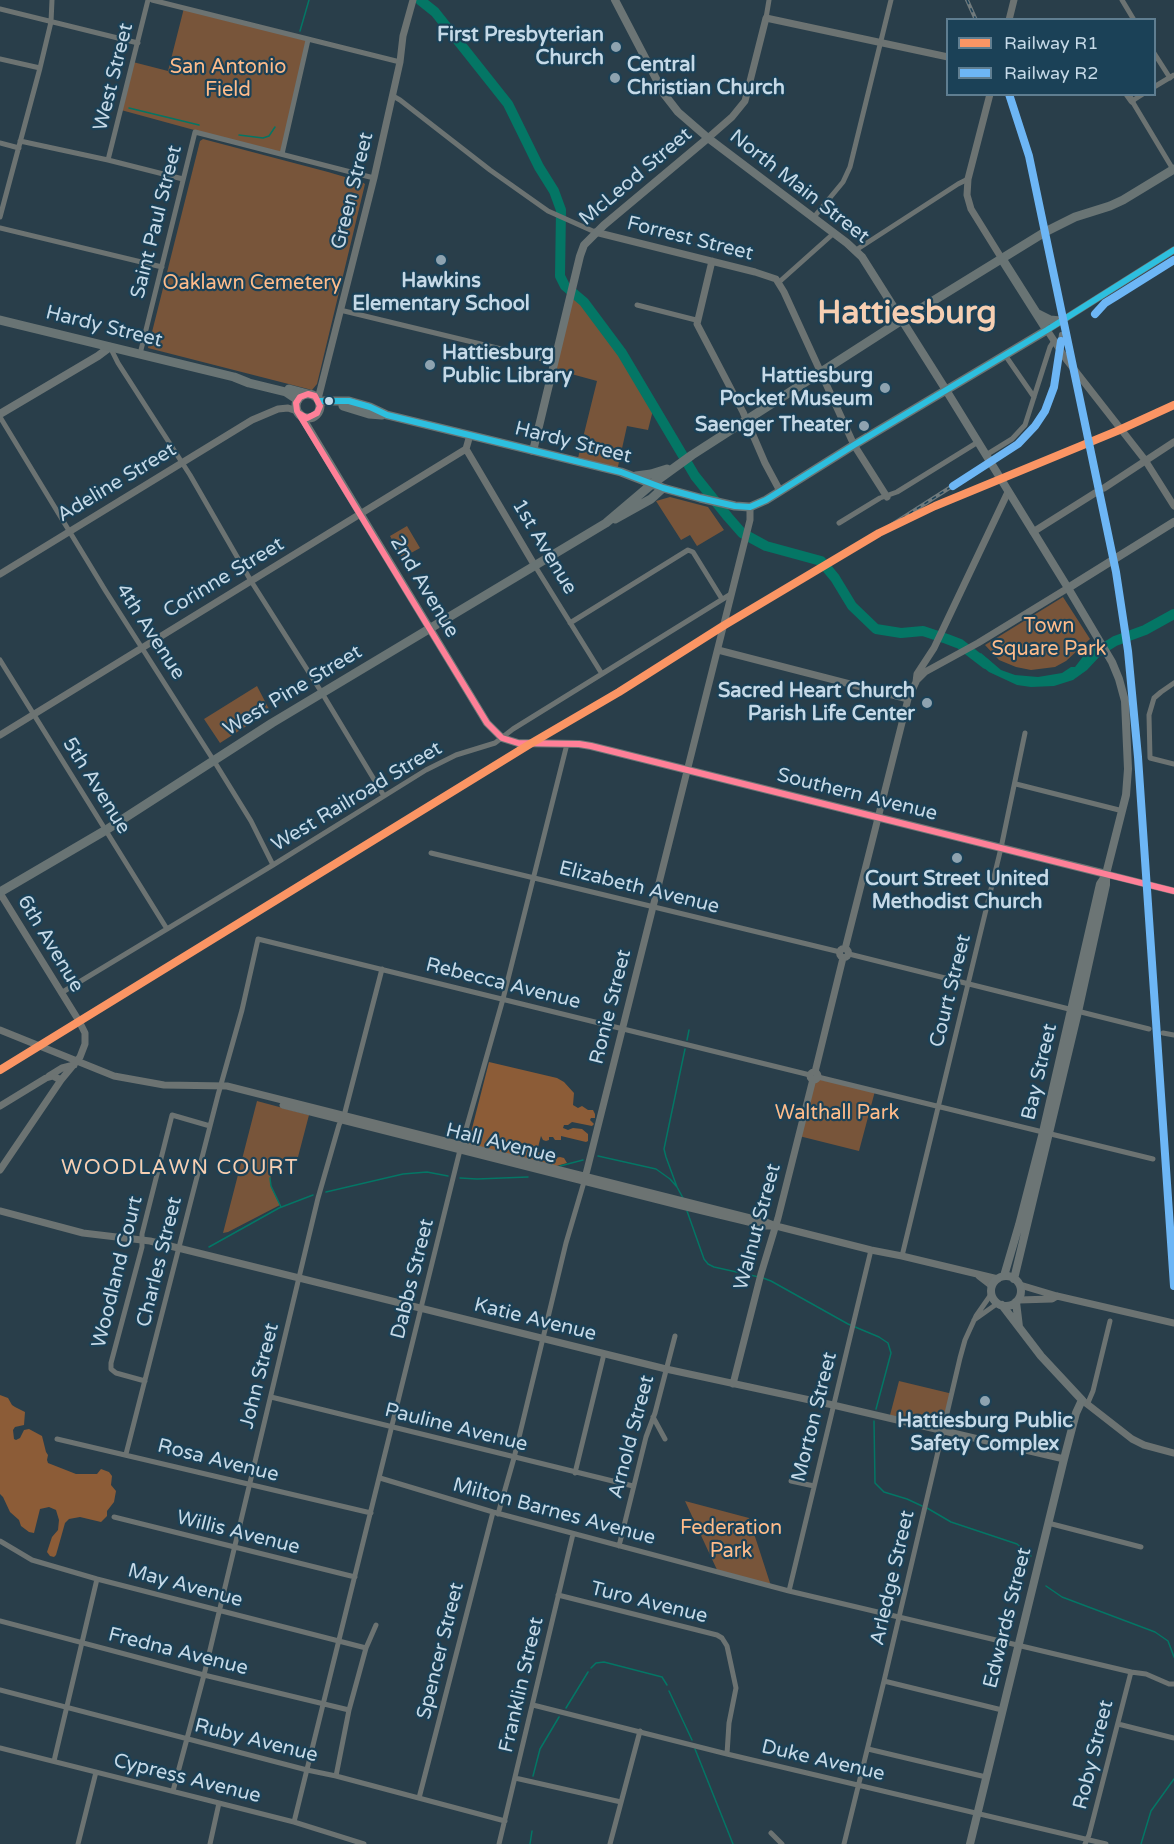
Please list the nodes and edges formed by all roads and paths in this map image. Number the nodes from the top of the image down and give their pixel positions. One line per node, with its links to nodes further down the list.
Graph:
1 (52, 0): 13 (street)
2 (150, 0): 14 (street); 15 (street, West Street)
3 (615, 0): 27 (main road, North Main Street)
4 (770, 0): 10 (street)
5 (891, 0): 16 (street)
6 (1014, 0): 11 (street)
7 (1122, 0): 12 (street)
8 (412, 2): 20 (street, Green Street)
9 (0, 9): 13 (street)
10 (766, 18): 16 (street); 27 (street)
11 (1010, 18)
12 (1133, 18)
13 (51, 22): 15 (street); 21 (street)
14 (308, 40): 20 (street); 31 (street)
15 (138, 43): 32 (street, West Street)
16 (881, 43): 18 (street); 38 (street)
17 (1156, 54): 22 (street)
18 (946, 57)
19 (0, 58): 21 (street)
20 (400, 62): 24 (street, Green Street)
21 (40, 68): 28 (street)
22 (1172, 77): 23 (street)
23 (1156, 86)
24 (393, 96): 34 (street, Green Street); 40 (street, Forrest Street)
25 (989, 96): 36 (street)
26 (1129, 98): 33 (street)
27 (708, 138): 38 (main road, North Main Street); 40 (main road, McLeod Street)
28 (20, 141): 30 (street); 32 (street)
29 (0, 143): 30 (street)
30 (19, 148): 37 (street)
31 (282, 154): 34 (street); 35 (street, Saint Paul Street)
32 (108, 160): 35 (street)
33 (1174, 170): 44 (main road, West Pine Street)
34 (374, 178): 49 (street, Green Street)
35 (183, 179): 46 (street, Saint Paul Street)
36 (968, 179): 42 (street); 44 (street)
37 (0, 217)
38 (814, 217): 41 (main road, North Main Street)
39 (0, 228): 46 (street)
40 (595, 232): 45 (street, Forrest Street); 60 (main road, McLeod Street)
41 (834, 233): 42 (main road, North Main Street); 47 (street)
42 (856, 250): 53 (main road, North Main Street)
43 (1174, 250): 54 (street)
44 (1002, 259): 50 (main road); 53 (main road, West Pine Street)
45 (712, 261): 47 (street, Forrest Street); 52 (street)
46 (162, 267): 58 (street, Saint Paul Street)
47 (778, 283): 61 (street)
48 (637, 305): 52 (street)
49 (340, 310): 60 (street); 65 (street, Green Street)
50 (1038, 314): 54 (main road); 55 (main road)
51 (0, 320): 57 (main road, Hardy Street)
52 (696, 320): 68 (street)
53 (902, 320): 61 (main road, West Pine Street); 63 (main road, North Main Street)
54 (1061, 321): 55 (street)
55 (1047, 330): 56 (street); 59 (main road)
56 (1054, 341): 64 (street); 76 (street)
57 (110, 347): 58 (main road, Hardy Street); 67 (main road); 77 (street)
58 (140, 354): 62 (main road, Hardy Street)
59 (1005, 355): 63 (main road); 64 (street)
60 (555, 363): 74 (main road, McLeod Street)
61 (821, 372): 68 (main road, West Pine Street); 72 (street)
62 (234, 377): 65 (main road, Hardy Street); 66 (main road, Hardy Street)
63 (946, 390): 70 (main road, North Main Street); 72 (main road)
64 (1034, 397): 75 (street)
65 (316, 398): 66 (main road); 66 (main road); 69 (main road, Hardy Street)
66 (301, 411): 77 (street, Adeline Street); 92 (main road, 2nd Avenue)
67 (0, 415): 96 (street, 4th Avenue)
68 (746, 422): 78 (main road, West Pine Street); 85 (street)
69 (470, 435): 73 (street); 74 (main road, Hardy Street)
70 (978, 442): 75 (main road, North Main Street); 88 (street)
71 (1174, 442): 76 (street)
72 (854, 445): 85 (main road); 88 (street)
73 (466, 449): 92 (street, Corinne Street); 98 (street, 1st Avenue)
74 (533, 451): 79 (main road, Hardy Street)
75 (986, 455): 86 (main road, North Main Street)
76 (1144, 460): 83 (street); 90 (street)
77 (182, 463): 96 (street, Adeline Street); 100 (street)
78 (674, 467): 80 (main road); 81 (main road, West Pine Street); 84 (main road)
79 (621, 472): 80 (main road, Hardy Street); 89 (main road)
80 (631, 476): 81 (main road, Hardy Street)
81 (652, 484): 82 (main road, Hardy Street); 89 (main road, West Pine Street)
82 (663, 488): 84 (main road, Hardy Street); 94 (main road, West Pine Street)
83 (1104, 488)
84 (676, 491): 91 (main road, Hardy Street)
85 (780, 491): 91 (main road)
86 (1008, 492): 97 (main road, North Main Street); 106 (street, Walnut Street)
87 (1095, 493): 97 (street)
88 (887, 497): 95 (street)
89 (631, 501): 94 (main road, West Pine Street)
90 (1174, 506)
91 (750, 507): 102 (street, Ronie Street)
92 (361, 514): 100 (street, Corinne Street); 105 (main road, 2nd Avenue)
93 (1174, 522): 101 (main road)
94 (606, 523): 98 (main road, West Pine Street)
95 (839, 523)
96 (69, 531): 99 (street, Adeline Street); 107 (street, 4th Avenue)
97 (1033, 532): 101 (main road, North Main Street)
98 (535, 566): 104 (street, 1st Avenue); 105 (main road, West Pine Street)
99 (0, 574)
100 (251, 581): 107 (street, Corinne Street); 115 (street)
101 (1068, 588): 109 (main road, North Main Street); 111 (street)
102 (731, 594): 103 (street, West Railroad Street); 108 (street, Ronie Street)
103 (722, 599): 104 (street); 112 (street, West Railroad Street)
104 (570, 623): 112 (street, 1st Avenue)
105 (431, 628): 115 (main road, West Pine Street); 120 (main road, 2nd Avenue)
106 (935, 646): 111 (street); 113 (street, Walnut Street)
107 (143, 647): 117 (street, Corinne Street); 122 (street, 4th Avenue)
108 (718, 650): 116 (street); 124 (street, Ronie Street)
109 (1107, 654): 127 (main road, Bay Street)
110 (0, 660): 117 (street, 5th Avenue)
111 (938, 665): 113 (street)
112 (602, 674): 120 (street, West Railroad Street)
113 (916, 682): 116 (street, Walnut Street)
114 (1174, 683): 123 (street)
115 (322, 693): 122 (main road, West Pine Street); 126 (street)
116 (908, 699): 128 (street, Walnut Street)
117 (34, 715): 119 (street, Corinne Street); 129 (street, 5th Avenue)
118 (1025, 734): 125 (street, Court Street)
119 (0, 735)
120 (502, 738): 121 (main road, Southern Avenue); 126 (street, West Railroad Street)
121 (567, 744): 124 (main road, Southern Avenue); 134 (street, Dabbs Street)
122 (214, 761): 129 (main road, West Pine Street); 132 (street, 4th Avenue)
123 (1174, 764)
124 (687, 770): 128 (main road, Southern Avenue); 137 (street, Ronie Street)
125 (1016, 784): 127 (street); 130 (street, Court Street)
126 (384, 796): 132 (street, West Railroad Street)
127 (1123, 811): 133 (main road, Bay Street)
128 (879, 817): 130 (main road, Southern Avenue); 140 (street, Walnut Street)
129 (106, 830): 136 (main road, West Pine Street); 138 (street, 5th Avenue)
130 (1001, 848): 133 (main road, Southern Avenue); 142 (street, Court Street)
131 (431, 853): 134 (street, Elizabeth Avenue)
132 (273, 865): 138 (street, West Railroad Street)
133 (1106, 874): 135 (street, Southern Avenue); 145 (main road, Bay Street)
134 (534, 878): 137 (street, Elizabeth Avenue); 144 (street, Dabbs Street)
135 (1174, 891)
136 (0, 892): 143 (street, 6th Avenue)
137 (654, 907): 140 (street, Elizabeth Avenue); 146 (street, Ronie Street)
138 (167, 929): 143 (street, West Railroad Street)
139 (258, 939): 141 (street, Rebecca Avenue); 155 (street, Charles Street)
140 (844, 953): 142 (street, Elizabeth Avenue); 152 (street, Walnut Street)
141 (382, 969): 144 (street, Rebecca Avenue); 158 (street, John Street)
142 (968, 985): 145 (street, Elizabeth Avenue); 157 (street, Court Street)
143 (61, 993): 151 (street, 6th Avenue)
144 (503, 999): 146 (street, Rebecca Avenue); 161 (street, Dabbs Street)
145 (1075, 1011): 147 (street, Elizabeth Avenue); 160 (main road, Bay Street)
146 (623, 1029): 152 (street, Rebecca Avenue); 164 (street, Ronie Street)
147 (1149, 1029)
148 (0, 1030): 155 (street, Hall Avenue)
149 (1163, 1033): 150 (street)
150 (1174, 1035)
151 (74, 1065): 153 (street); 154 (street)
152 (814, 1076): 157 (street, Rebecca Avenue); 166 (street, Walnut Street)
153 (46, 1078): 154 (street); 156 (street)
154 (61, 1080): 163 (street)
155 (220, 1087): 158 (street, Hall Avenue); 159 (street, Charles Street)
156 (0, 1106)
157 (938, 1107): 160 (street, Rebecca Avenue); 170 (street, Court Street)
158 (342, 1118): 161 (street, Hall Avenue); 171 (street, John Street)
159 (210, 1126): 167 (street, Woodland Court); 168 (street, Charles Street)
160 (1046, 1133): 162 (street, Rebecca Avenue); 172 (main road, Bay Street); 173 (main road, Bay Street)
161 (461, 1148): 164 (street, Hall Avenue); 177 (street, Dabbs Street)
162 (1153, 1160)
163 (0, 1170)
164 (585, 1179): 166 (street, Hall Avenue); 183 (street, Ronie Street)
165 (0, 1211): 167 (street, Katie Avenue)
166 (776, 1226): 169 (street, Hall Avenue); 187 (street, Walnut Street)
167 (142, 1240): 168 (street, Katie Avenue); 186 (street, Woodland Court)
168 (179, 1248): 171 (street, Katie Avenue); 186 (street, Charles Street)
169 (871, 1251): 170 (street, Hall Avenue); 190 (street, Morton Street)
170 (902, 1256): 173 (street, Hall Avenue)
171 (299, 1278): 177 (street, Katie Avenue); 188 (street, John Street)
172 (1017, 1282): 173 (main road); 174 (street); 175 (main road)
173 (997, 1284): 176 (main road); 178 (street, Arledge Street)
174 (1057, 1296): 175 (street); 180 (street)
175 (1017, 1301): 176 (main road); 181 (main road)
176 (1000, 1304): 178 (street); 181 (main road)
177 (421, 1309): 183 (street, Katie Avenue); 192 (street, Dabbs Street)
178 (975, 1320): 193 (street, Arledge Street)
179 (1110, 1322): 189 (street, Edwards Street)
180 (1174, 1323)
181 (1019, 1327): 189 (main road)
182 (675, 1336): 185 (street, Arnold Street)
183 (543, 1339): 184 (street, Katie Avenue); 198 (street, Ronie Street)
184 (604, 1354): 185 (street, Katie Avenue); 200 (street)
185 (666, 1369): 187 (street, Katie Avenue); 191 (street, Arnold Street)
186 (145, 1381): 197 (street, Charles Street)
187 (733, 1384): 190 (street, Katie Avenue)
188 (271, 1397): 192 (street, Pauline Avenue); 203 (street, John Street)
189 (1084, 1402): 196 (street); 199 (main road, Edwards Street)
190 (833, 1405): 193 (street, Katie Avenue); 205 (street, Morton Street)
191 (653, 1417): 195 (street); 204 (street, Arnold Street)
192 (392, 1428): 198 (street, Pauline Avenue); 201 (street, Dabbs Street)
193 (943, 1432): 199 (street, Katie Avenue); 220 (street, Arledge Street)
194 (57, 1439): 197 (street, Rosa Avenue)
195 (666, 1439)
196 (1174, 1453)
197 (126, 1454): 203 (street, Rosa Avenue)
198 (514, 1458): 200 (street, Pauline Avenue); 207 (street, Ronie Street)
199 (1064, 1460): 209 (main road, Edwards Street)
200 (575, 1473): 204 (street, Pauline Avenue)
201 (380, 1478): 206 (street, Dabbs Street); 207 (street, Milton Barnes Avenue)
202 (791, 1481): 205 (street)
203 (249, 1484): 206 (street, Rosa Avenue); 214 (street, John Street)
204 (633, 1486): 212 (street, Arnold Street)
205 (814, 1486): 217 (street, Morton Street)
206 (371, 1513): 215 (street, Dabbs Street)
207 (496, 1513): 210 (street, Milton Barnes Avenue); 252 (street, Spencer Street)
208 (114, 1517): 214 (street, Willis Avenue)
209 (1048, 1523): 213 (street); 225 (main road, Edwards Street)
210 (573, 1534): 212 (street, Milton Barnes Avenue); 218 (street, Franklin Street)
211 (0, 1541): 216 (street, May Avenue)
212 (619, 1546): 217 (street, Milton Barnes Avenue)
213 (1141, 1547)
214 (234, 1548): 215 (street, Willis Avenue); 219 (street, John Street)
215 (355, 1577): 223 (street, Dabbs Street)
216 (97, 1579): 219 (street, May Avenue); 224 (street)
217 (789, 1591): 220 (street, Milton Barnes Avenue)
218 (558, 1595): 233 (street, Franklin Street); 243 (street, Turo Avenue)
219 (220, 1611): 223 (street, May Avenue); 228 (street, John Street)
220 (899, 1618): 225 (street, Milton Barnes Avenue); 229 (street, Arledge Street)
221 (0, 1621): 224 (street, Fredna Avenue)
222 (376, 1625): 226 (street)
223 (339, 1642): 226 (street, May Avenue); 232 (street, Dabbs Street)
224 (81, 1643): 228 (street, Fredna Avenue); 234 (street)
225 (1019, 1646): 227 (street, Milton Barnes Avenue); 236 (main road, Edwards Street)
226 (366, 1648): 235 (street)
227 (1131, 1672): 230 (street, Milton Barnes Avenue); 237 (street, Roby Street)
228 (204, 1675): 232 (street, Fredna Avenue); 239 (street, John Street)
229 (884, 1681): 236 (street); 242 (street, Arledge Street)
230 (1174, 1684)
231 (0, 1690): 234 (street, Ruby Avenue)
232 (323, 1703): 235 (street, Fredna Avenue); 245 (street, Dabbs Street)
233 (533, 1705): 238 (street, Duke Avenue); 249 (street, Franklin Street)
234 (66, 1707): 239 (street, Ruby Avenue); 244 (street)
235 (349, 1710): 247 (street)
236 (1002, 1710): 248 (main road, Edwards Street)
237 (1118, 1724): 240 (street); 260 (street, Roby Street)
238 (640, 1731): 243 (street, Duke Avenue); 254 (street)
239 (186, 1738): 245 (street, Ruby Avenue); 251 (street, John Street)
240 (1174, 1738)
241 (0, 1748): 244 (street, Cypress Avenue)
242 (868, 1749): 248 (street); 250 (street, Arledge Street)
243 (727, 1754): 250 (street, Duke Avenue)
244 (54, 1761): 246 (street, Cypress Avenue)
245 (307, 1770): 247 (street, Ruby Avenue); 257 (street, Dabbs Street)
246 (96, 1772): 251 (street, Cypress Avenue); 261 (street)
247 (336, 1776): 252 (street, Ruby Avenue)
248 (986, 1777): 255 (main road, Edwards Street)
249 (515, 1778): 254 (street); 256 (street, Franklin Street)
250 (859, 1784): 255 (street, Duke Avenue); 267 (street, Arledge Street)
251 (172, 1791): 253 (street, Cypress Avenue)
252 (419, 1798): 256 (street, Ruby Avenue)
253 (219, 1803): 257 (street, Cypress Avenue); 262 (street)
254 (621, 1803): 265 (street)
255 (977, 1813): 260 (street, Duke Avenue); 268 (main road, Edwards Street)
256 (505, 1821): 264 (street, Franklin Street)
257 (294, 1822): 259 (street, Cypress Avenue)
258 (771, 1833): 266 (street)
259 (343, 1841): 263 (street, Cypress Avenue)
260 (1086, 1842): 269 (street, Duke Avenue)
261 (78, 1844)
262 (210, 1844)
263 (364, 1844)
264 (499, 1844)
265 (610, 1844)
266 (782, 1844)
267 (844, 1844)
268 (970, 1844)
269 (1106, 1844)

